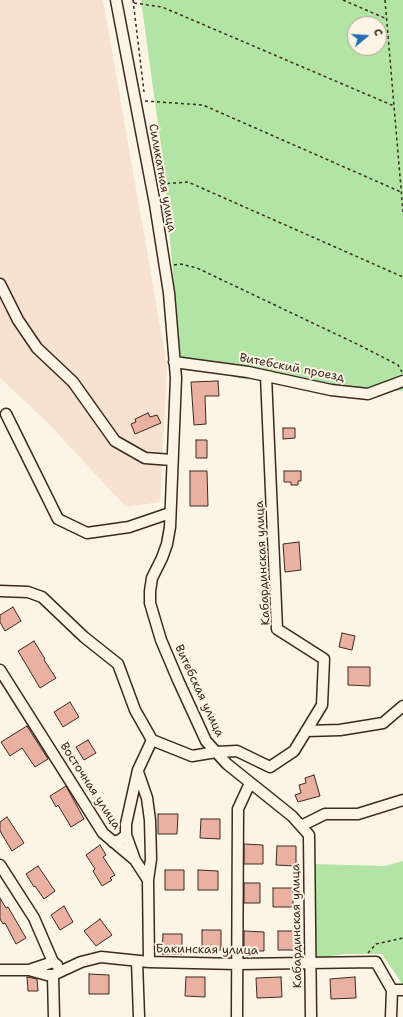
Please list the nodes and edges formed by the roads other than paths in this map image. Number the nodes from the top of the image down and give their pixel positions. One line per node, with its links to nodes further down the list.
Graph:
1 (116, 0): 3 (street, Силикатная улица)
2 (0, 284): 7 (street)
3 (174, 362): 4 (street, Витебский проезд); 7 (street, Витебская улица)
4 (266, 376): 5 (street, Витебский проезд); 12 (street, Кабардинская улица)
5 (403, 381)
6 (6, 414): 8 (street)
7 (172, 460): 8 (street, Витебская улица)
8 (170, 513): 14 (street, Витебская улица)
9 (0, 591): 13 (street)
10 (0, 670): 21 (street, Восточная улица)
11 (403, 706): 12 (street)
12 (306, 731): 14 (street, Кабардинская улица)
13 (152, 740): 14 (street); 15 (street)
14 (216, 752): 16 (street, Витебская улица)
15 (138, 770): 19 (street); 24 (street)
16 (250, 783): 18 (street, Витебская улица); 29 (street)
17 (403, 800): 18 (street)
18 (301, 826): 20 (street, Витебская улица)
19 (126, 835): 21 (street); 22 (street)
20 (309, 835): 28 (street, Кабардинская улица)
21 (113, 842): 22 (street, Восточная улица)
22 (135, 860): 24 (street, Восточная улица)
23 (0, 866): 26 (street)
24 (148, 880): 27 (street)
25 (137, 961): 27 (street, Бакинская улица); 32 (street, Бакинская улица); 37 (street)
26 (53, 962): 31 (street); 32 (street)
27 (149, 962): 29 (street, Бакинская улица)
28 (311, 963): 29 (street, Бакинская улица); 34 (street, Бакинская улица); 39 (street, Кабардинская улица)
29 (238, 964): 38 (street)
30 (0, 970): 31 (street)
31 (28, 970): 33 (street)
32 (63, 970): 33 (street, Бакинская улица)
33 (53, 975): 36 (street)
34 (392, 990): 35 (street); 40 (street)
35 (403, 990)
36 (54, 1017)
37 (139, 1017)
38 (237, 1017)
39 (311, 1017)
40 (391, 1017)

